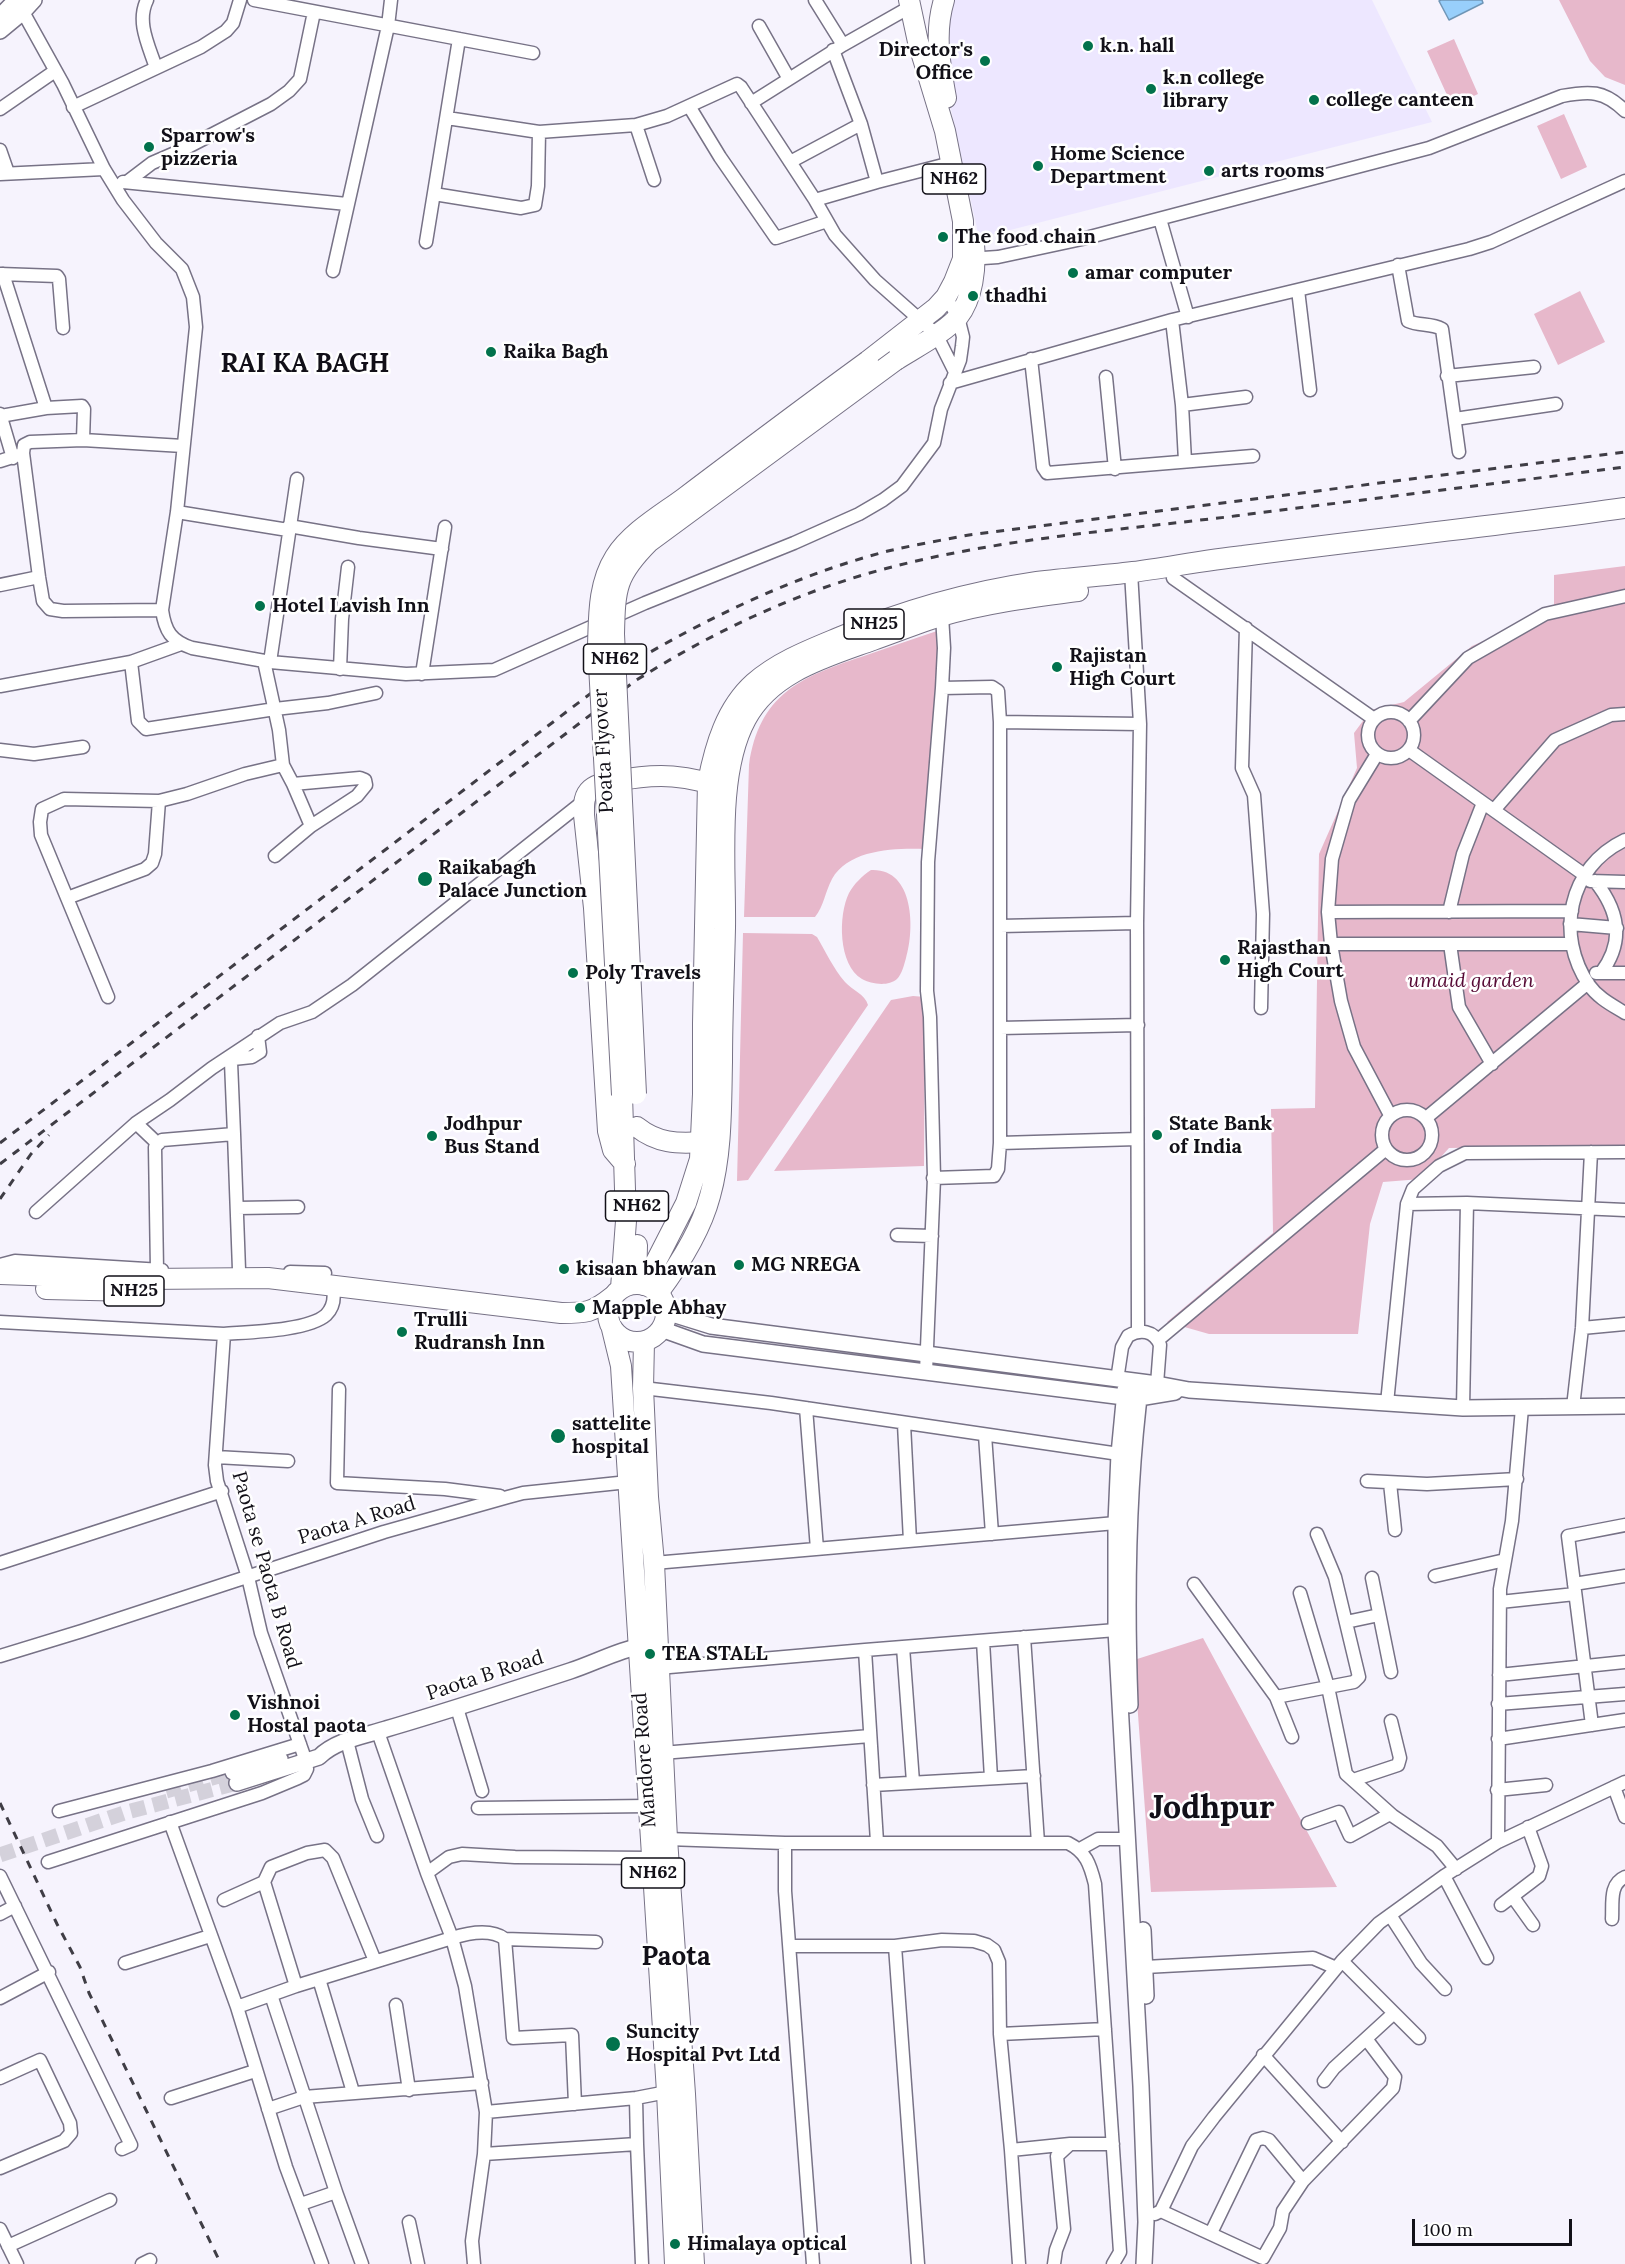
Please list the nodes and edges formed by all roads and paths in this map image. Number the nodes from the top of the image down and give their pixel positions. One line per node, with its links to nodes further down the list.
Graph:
1 (147, 0): 17 (street)
2 (240, 0): 17 (street)
3 (254, 0): 9 (street)
4 (391, 0): 11 (street)
5 (815, 0): 15 (street)
6 (944, 0): 45 (main road, NH62)
7 (21, 2): 10 (street); 13 (street); 18 (street)
8 (910, 3): 15 (street); 31 (main road, NH62)
9 (314, 12): 11 (street); 36 (street)
10 (0, 16)
11 (388, 26): 14 (street); 41 (street)
12 (759, 26): 19 (street)
13 (0, 31)
14 (459, 39): 16 (street); 25 (street)
15 (838, 47): 19 (street); 26 (street)
16 (533, 52)
17 (156, 68): 22 (street)
18 (56, 71): 22 (street); 23 (street)
19 (789, 79): 20 (street)
20 (752, 103): 21 (street); 30 (street)
21 (689, 106): 27 (street); 43 (street)
22 (73, 107): 32 (street)
23 (0, 109)
24 (1625, 111): 42 (street)
25 (447, 118): 28 (street); 39 (street)
26 (861, 124): 30 (street); 37 (street)
27 (636, 125): 28 (street); 34 (street)
28 (539, 132): 39 (street)
29 (0, 150): 33 (street)
30 (790, 162): 40 (street)
31 (951, 163): 37 (street); 45 (main road, NH62)
32 (104, 169): 33 (street); 38 (street)
33 (4, 173)
34 (654, 180)
35 (1625, 181): 46 (street)
36 (127, 182): 38 (street); 41 (street)
37 (877, 182): 40 (street)
38 (113, 183): 69 (street)
39 (434, 194): 44 (street)
40 (815, 200): 43 (street)
41 (348, 204): 47 (street)
42 (1160, 219): 45 (street); 52 (street)
43 (827, 221): 54 (street)
44 (426, 242)
45 (969, 259): 50 (main road, NH62); 51 (main road, NH62)
46 (1398, 265): 49 (street); 58 (street)
47 (333, 271)
48 (2, 274): 55 (street); 65 (street)
49 (1298, 290): 52 (street); 61 (street)
50 (946, 297): 51 (street); 54 (main road, NH62)
51 (958, 317): 54 (main road, NH62); 60 (street)
52 (1188, 317): 53 (street)
53 (1172, 320): 56 (street); 64 (street)
54 (930, 327): 60 (street); 142 (main road, Poata Flyover / NH62, bridge); 142 (main road, Poata Flyover / NH62, bridge)
55 (63, 328)
56 (1031, 359): 60 (street); 74 (street)
57 (1534, 367): 58 (street)
58 (1447, 376): 67 (street)
59 (1106, 377): 74 (street)
60 (952, 378): 95 (street)
61 (1310, 390)
62 (1246, 397): 64 (street)
63 (1556, 404): 67 (street)
64 (1182, 405): 73 (street)
65 (46, 408): 66 (street); 68 (street)
66 (0, 415): 72 (street)
67 (1455, 419): 70 (street)
68 (83, 440): 69 (street); 72 (street)
69 (183, 446): 77 (street)
70 (1459, 452)
71 (1253, 456): 73 (street)
72 (12, 458): 83 (street)
73 (1185, 461): 74 (street)
74 (1115, 469)
75 (297, 479): 80 (street)
76 (1625, 508): 85 (main road, NH25)
77 (177, 512): 80 (street); 88 (street)
78 (1625, 520): 84 (main road, NH25)
79 (445, 527): 81 (street)
80 (289, 528): 81 (street); 92 (street)
81 (442, 549): 95 (street)
82 (348, 567): 94 (street)
83 (39, 578): 86 (street); 88 (street)
84 (1173, 578): 85 (main road, NH25); 90 (street)
85 (1132, 579): 89 (main road, NH25); 104 (street); 111 (main road, NH25)
86 (0, 585)
87 (1625, 596): 102 (street)
88 (162, 610): 91 (street)
89 (942, 616): 97 (street); 111 (main road, NH25)
90 (1246, 628): 101 (street); 136 (street)
91 (181, 644): 92 (street); 93 (street)
92 (267, 661): 94 (street); 99 (street)
93 (131, 662): 96 (street); 99 (street)
94 (340, 669): 95 (street)
95 (422, 674)
96 (0, 686)
97 (942, 688): 103 (street); 156 (street)
98 (376, 693): 99 (street)
99 (274, 709): 109 (street)
100 (1625, 714): 114 (street)
101 (1374, 718): 102 (street); 108 (street)
102 (1409, 721): 107 (street)
103 (1000, 722): 104 (street); 126 (street)
104 (1140, 724): 124 (street)
105 (83, 747): 106 (street)
106 (0, 750)
107 (1409, 750): 108 (street); 114 (street)
108 (1377, 754): 122 (street)
109 (283, 765): 110 (street); 112 (street)
110 (293, 784): 115 (street); 115 (street)
111 (717, 786): 113 (main road); 128 (main road, NH25)
112 (159, 801): 120 (street); 120 (street)
113 (584, 801): 140 (street); 155 (main road)
114 (1489, 807): 118 (street); 123 (street)
115 (311, 826): 117 (street)
116 (1625, 840): 118 (street)
117 (275, 856)
118 (1588, 879): 119 (street); 121 (street); 127 (street)
119 (1625, 882)
120 (68, 898): 135 (street)
121 (1572, 911): 123 (street); 125 (street)
122 (1328, 912): 123 (street); 129 (street)
123 (1449, 912)
124 (1137, 923): 126 (street); 138 (street)
125 (1570, 924): 127 (street); 130 (street)
126 (1000, 926): 139 (street)
127 (1617, 928): 132 (street)
128 (715, 941): 149 (main road, NH25); 173 (main road, NH25)
129 (1331, 944): 131 (street); 143 (street)
130 (1571, 944): 131 (street); 134 (street)
131 (1450, 945): 141 (street)
132 (1601, 973): 133 (street); 134 (street)
133 (1625, 973)
134 (1585, 978): 137 (street); 141 (street)
135 (108, 997)
136 (1261, 1008)
137 (1625, 1013)
138 (1137, 1025): 139 (street); 148 (street)
139 (1000, 1028): 151 (street)
140 (258, 1036): 145 (street); 147 (street)
141 (1492, 1064): 144 (street)
142 (629, 1094): 146 (main road, Poata Flyover / NH62); 155 (main road, Poata Flyover / NH62)
143 (1390, 1115): 144 (street); 152 (street)
144 (1426, 1118): 152 (street)
145 (136, 1124): 150 (street); 163 (street)
146 (637, 1127): 149 (main road); 173 (main road, NH62)
147 (234, 1134): 150 (street); 160 (street)
148 (1137, 1139): 151 (street); 179 (street)
149 (702, 1142): 173 (main road, NH25)
150 (157, 1143): 167 (street)
151 (1000, 1143): 156 (street)
152 (1386, 1149): 181 (street)
153 (1591, 1152): 154 (street); 158 (street); 161 (street)
154 (1625, 1152)
155 (625, 1164): 173 (main road, NH62)
156 (933, 1178): 165 (street)
157 (1467, 1203): 158 (street); 161 (street); 195 (street)
158 (1407, 1204): 191 (street)
159 (298, 1207): 160 (street)
160 (237, 1208): 168 (street)
161 (1588, 1208): 162 (street); 178 (street)
162 (1625, 1210)
163 (36, 1212)
164 (897, 1235): 165 (street)
165 (932, 1236): 183 (street)
166 (0, 1265): 167 (street)
167 (157, 1270): 168 (street)
168 (239, 1270): 171 (street)
169 (0, 1274): 170 (main road, NH25)
170 (268, 1284): 171 (main road, NH25); 172 (main road, NH25)
171 (331, 1285): 173 (main road, NH25); 177 (main road, NH25); 180 (street)
172 (0, 1286)
173 (634, 1290): 174 (main road, NH62); 177 (main road, NH62)
174 (663, 1321): 182 (main road); 183 (street); 184 (street)
175 (0, 1322): 180 (street)
176 (1625, 1324): 178 (street)
177 (610, 1326): 182 (main road); 204 (main road, Mandore Road / NH62)
178 (1582, 1328): 193 (street)
179 (1138, 1331): 181 (street); 185 (street)
180 (224, 1335): 200 (street, Paota se Paota B Road)
181 (1158, 1340): 186 (street)
182 (644, 1342): 187 (main road, Mandore Road / NH62)
183 (927, 1355): 184 (street); 185 (street)
184 (926, 1372): 190 (street)
185 (1128, 1381): 186 (street); 190 (street)
186 (1157, 1384): 189 (street)
187 (643, 1388): 194 (street); 217 (main road, Mandore Road / NH62)
188 (339, 1389): 207 (street)
189 (1190, 1390): 190 (street); 191 (street)
190 (1131, 1398): 199 (street); 308 (street)
191 (1387, 1403): 195 (street)
192 (1625, 1406): 193 (street)
193 (1573, 1407): 196 (street)
194 (807, 1408): 197 (street); 214 (street)
195 (1463, 1408): 196 (street)
196 (1522, 1408): 202 (street)
197 (903, 1424): 198 (street); 213 (street)
198 (984, 1435): 199 (street); 211 (street)
199 (1119, 1454): 208 (street)
200 (216, 1457): 201 (street); 206 (street, Paota se Paota B Road)
201 (288, 1461)
202 (1517, 1479): 205 (street); 215 (street)
203 (1367, 1481): 205 (street)
204 (628, 1482): 207 (street, Paota A Road); 231 (main road, Mandore Road / NH62)
205 (1390, 1483): 210 (street)
206 (222, 1491): 216 (street); 220 (street, Paota se Paota B Road)
207 (508, 1497): 220 (street, Paota A Road)
208 (1116, 1523): 211 (street); 228 (street)
209 (1625, 1525): 223 (street)
210 (1395, 1530)
211 (992, 1534): 213 (street)
212 (1317, 1534): 227 (street)
213 (910, 1541): 214 (street)
214 (817, 1549): 217 (street)
215 (1505, 1560): 218 (street); 225 (street)
216 (0, 1563)
217 (654, 1563): 231 (main road, Mandore Road / NH62)
218 (1435, 1576)
219 (1625, 1576): 223 (street)
220 (248, 1577): 234 (street, Paota A Road); 254 (street, Paota se Paota B Road)
221 (1372, 1578): 226 (street)
222 (1194, 1584): 242 (street)
223 (1575, 1589): 225 (street); 236 (street)
224 (1300, 1593): 240 (street)
225 (1500, 1602): 239 (street)
226 (1379, 1615): 227 (street); 238 (street)
227 (1346, 1622): 240 (street)
228 (1116, 1630): 229 (street); 276 (street)
229 (1024, 1637): 230 (street); 256 (street)
230 (983, 1641): 232 (street); 258 (street)
231 (647, 1645): 237 (main road, Mandore Road / NH62); 245 (street, Paota B Road); 266 (main road, Mandore Road / NH62)
232 (903, 1647): 233 (street); 260 (street)
233 (865, 1650): 237 (street); 250 (street)
234 (0, 1656)
235 (1625, 1662): 236 (street)
236 (1584, 1666): 239 (street); 243 (street)
237 (658, 1668): 255 (main road, Mandore Road / NH62)
238 (1391, 1672)
239 (1498, 1675): 244 (street)
240 (1328, 1687): 242 (street); 259 (street)
241 (1625, 1694): 243 (street)
242 (1276, 1697): 251 (street)
243 (1588, 1698): 244 (street); 248 (street)
244 (1498, 1704): 252 (street)
245 (457, 1708): 249 (street, Paota B Road); 264 (street)
246 (1625, 1720): 248 (street)
247 (1390, 1721): 259 (street)
248 (1592, 1725): 252 (street)
249 (378, 1732): 253 (street, Paota B Road); 285 (street)
250 (870, 1736): 255 (street); 261 (street)
251 (1292, 1737)
252 (1498, 1739): 265 (street)
253 (346, 1741): 254 (street, Paota B Road); 274 (street)
254 (303, 1753): 257 (street, Paota B Road); 268 (street); 271 (street)
255 (662, 1753): 275 (main road, Mandore Road / NH62)
256 (1034, 1776): 258 (street); 280 (street)
257 (235, 1777)
258 (991, 1778): 260 (street)
259 (1353, 1780): 269 (street)
260 (913, 1782): 261 (street)
261 (873, 1785): 277 (street)
262 (1546, 1785): 265 (street)
263 (1620, 1785): 270 (street); 273 (street)
264 (482, 1791)
265 (1497, 1791): 278 (street)
266 (648, 1806): 267 (street); 282 (main road, Mandore Road / NH62)
267 (478, 1808)
268 (59, 1812)
269 (1390, 1814): 272 (street); 284 (street)
270 (1625, 1816)
271 (170, 1822): 283 (street); 298 (street)
272 (1308, 1823)
273 (1528, 1827): 278 (street); 290 (street)
274 (377, 1836)
275 (667, 1839): 279 (street); 360 (main road, Mandore Road / NH62)
276 (1128, 1839): 281 (street); 366 (street)
277 (877, 1842): 279 (street); 280 (street)
278 (1498, 1842): 284 (street)
279 (784, 1843): 302 (street)
280 (1038, 1843): 281 (street)
281 (1080, 1849): 318 (street)
282 (652, 1858): 285 (street); 329 (main road, Mandore Road / NH62)
283 (48, 1862)
284 (1456, 1869): 287 (street)
285 (427, 1872): 299 (street)
286 (0, 1876): 293 (street)
287 (1444, 1876): 295 (street); 304 (street)
288 (1625, 1877): 296 (street)
289 (264, 1882): 291 (street); 305 (street); 311 (street)
290 (1513, 1896): 292 (street); 297 (street)
291 (224, 1900)
292 (1501, 1905)
293 (15, 1906): 294 (street); 309 (street)
294 (0, 1914)
295 (1390, 1915): 307 (street); 312 (street)
296 (1612, 1919)
297 (1533, 1925)
298 (210, 1936): 306 (street); 316 (street)
299 (452, 1938): 300 (street); 305 (street); 326 (street)
300 (505, 1938): 301 (street); 333 (street)
301 (596, 1942)
302 (790, 1946): 303 (street); 361 (street)
303 (895, 1946): 319 (street); 362 (street)
304 (1487, 1958)
305 (375, 1961): 310 (street)
306 (125, 1963)
307 (1339, 1964): 308 (street); 317 (street); 322 (street)
308 (1145, 1967): 348 (street)
309 (49, 1972): 314 (street); 340 (street)
310 (320, 1979): 311 (street); 328 (street)
311 (296, 1986): 313 (street)
312 (1445, 1989)
313 (270, 1995): 316 (street); 330 (street)
314 (0, 1998)
315 (396, 2005): 327 (street)
316 (237, 2007): 323 (street)
317 (1394, 2013): 320 (street); 321 (street)
318 (1105, 2029): 319 (street); 339 (street)
319 (1000, 2034): 341 (street)
320 (1419, 2038)
321 (1367, 2040): 325 (street); 336 (street)
322 (1263, 2055): 336 (street); 348 (street)
323 (255, 2071): 331 (street); 334 (street)
324 (0, 2078): 343 (street)
325 (1324, 2081)
326 (482, 2083): 327 (street); 335 (street)
327 (409, 2090): 328 (street)
328 (353, 2092): 330 (street)
329 (667, 2092): 332 (street); 359 (main road, Mandore Road / NH62)
330 (304, 2097): 334 (street); 345 (street)
331 (171, 2098)
332 (636, 2098): 333 (street); 337 (street)
333 (575, 2104): 335 (street)
334 (268, 2109): 347 (street)
335 (486, 2112): 342 (street)
336 (1342, 2142): 344 (street)
337 (638, 2144): 342 (street); 358 (street)
338 (1070, 2144): 339 (street); 341 (street); 364 (street)
339 (1113, 2144): 365 (street)
340 (122, 2149)
341 (1011, 2150): 363 (street)
342 (484, 2154): 357 (street)
343 (0, 2168)
344 (1303, 2181): 351 (street); 351 (street)
345 (336, 2192): 347 (street); 355 (street)
346 (110, 2200): 352 (street)
347 (300, 2204): 354 (street)
348 (1158, 2212): 351 (street); 367 (street)
349 (409, 2222): 356 (street)
350 (0, 2229): 352 (street)
351 (1211, 2234)
352 (8, 2246): 353 (street)
353 (17, 2264)
354 (322, 2264)
355 (362, 2264)
356 (418, 2264)
357 (474, 2264)
358 (642, 2264)
359 (675, 2264)
360 (694, 2264)
361 (813, 2264)
362 (918, 2264)
363 (1019, 2264)
364 (1054, 2264)
365 (1113, 2264)
366 (1144, 2264)
367 (1152, 2264)

